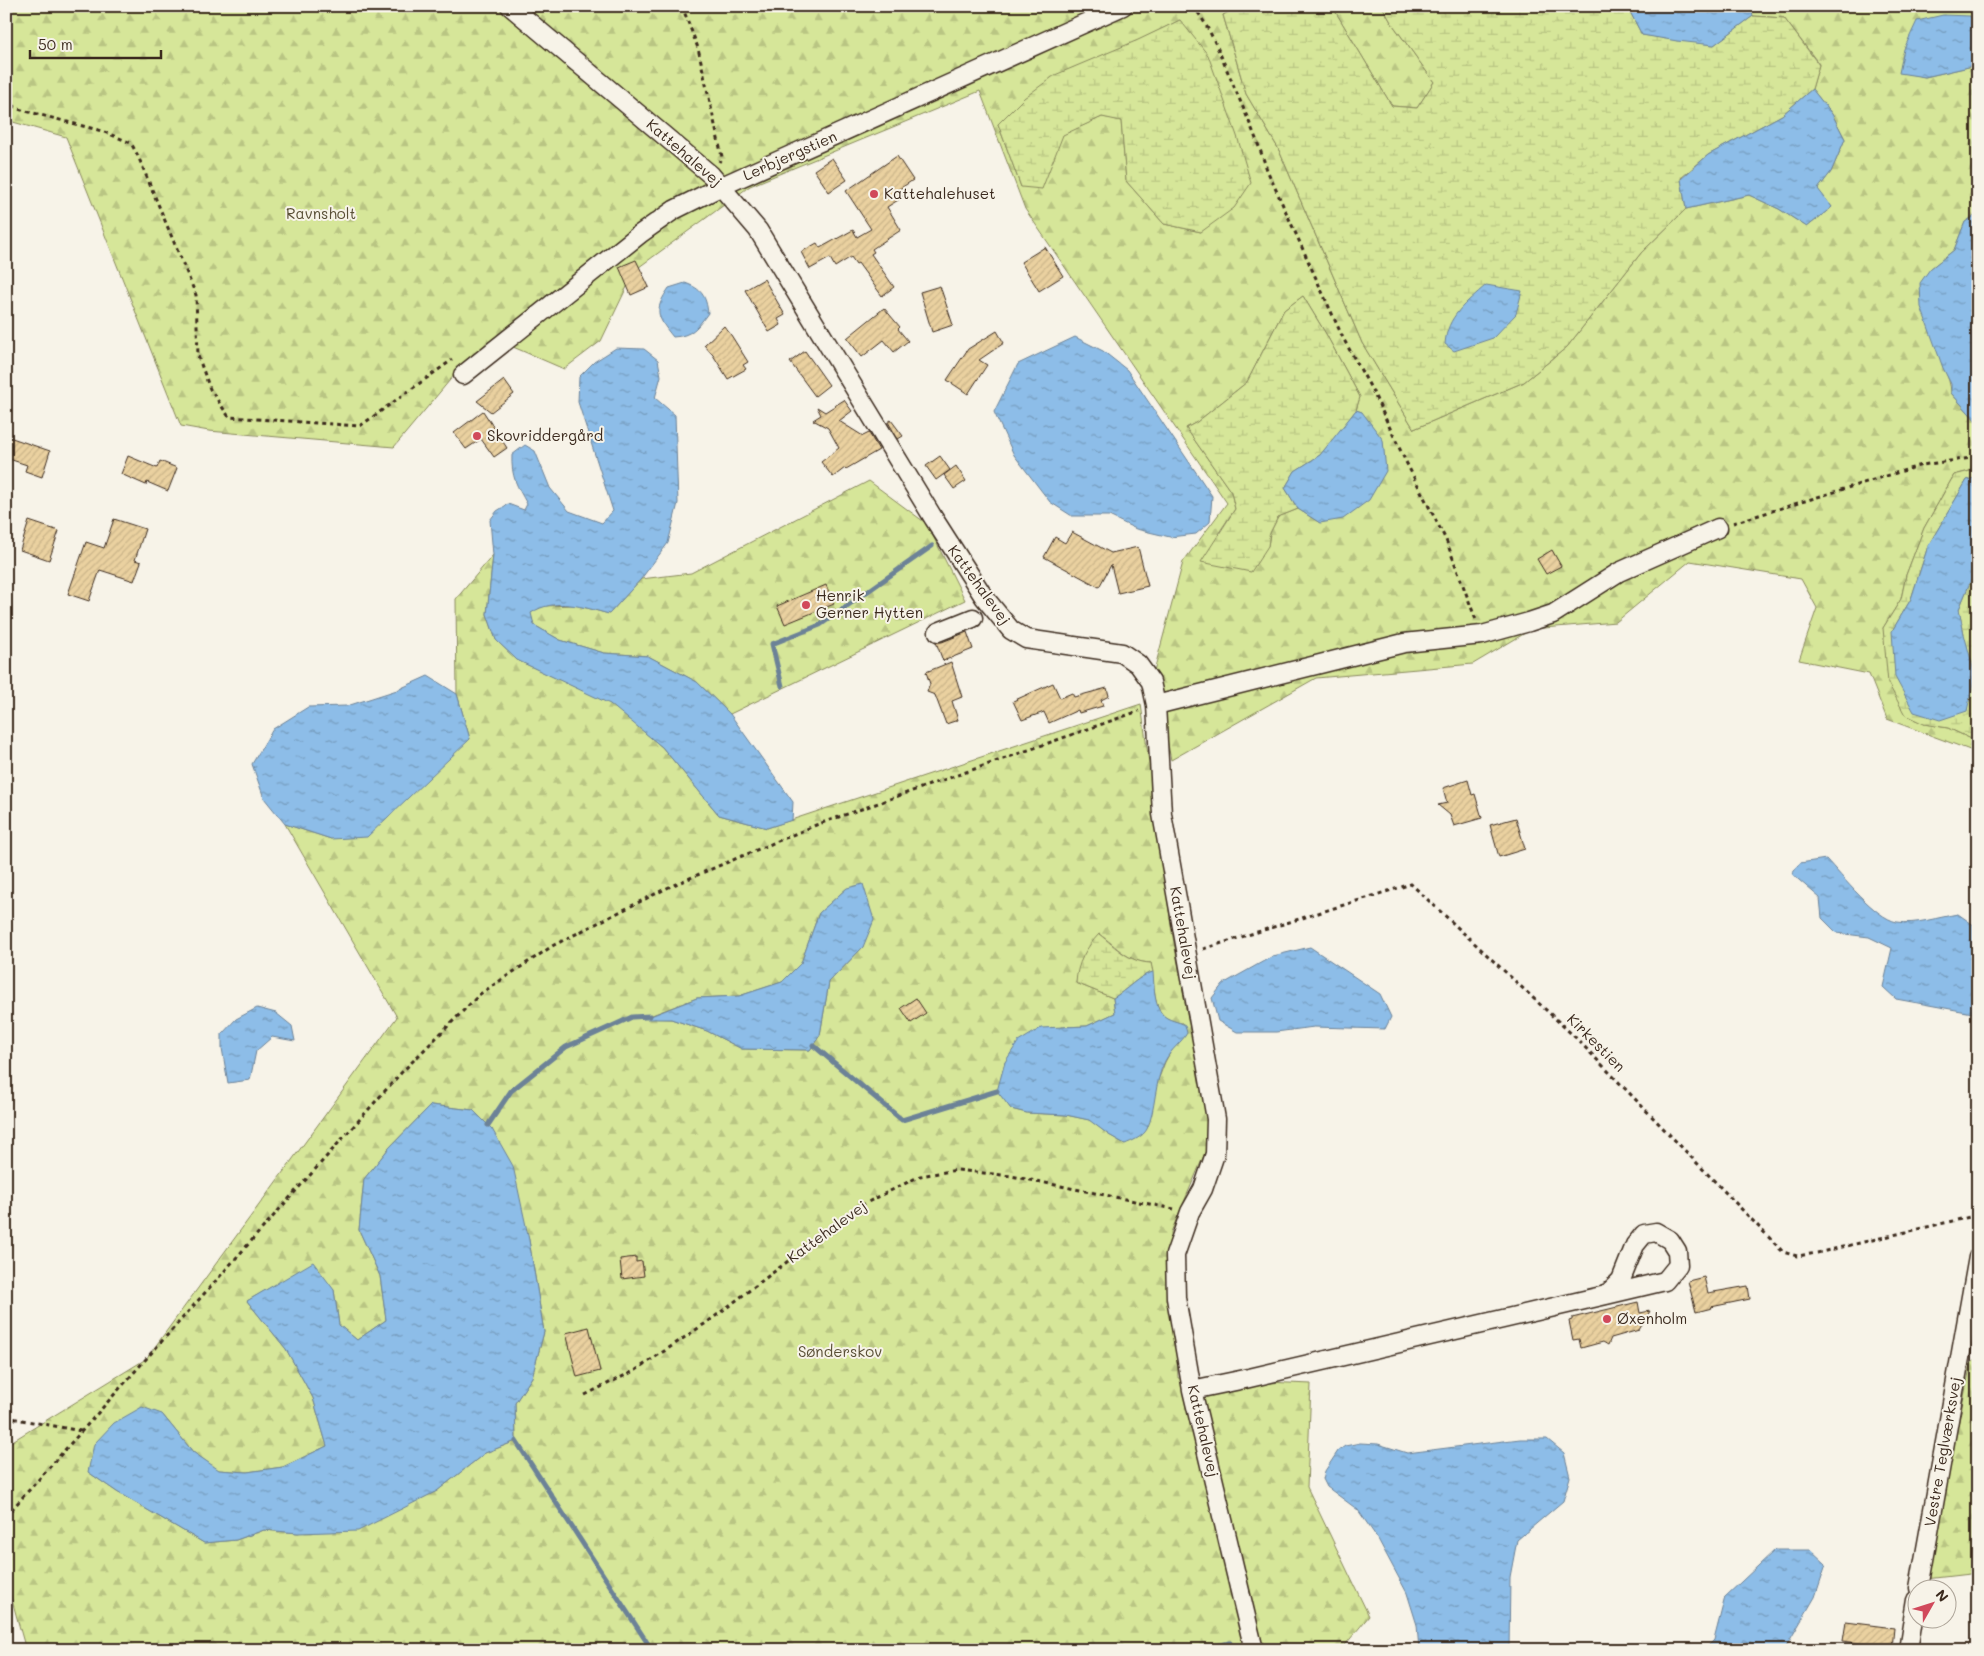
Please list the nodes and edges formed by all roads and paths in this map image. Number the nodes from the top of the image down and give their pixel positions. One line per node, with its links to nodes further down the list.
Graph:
1 (510, 6): 6 (street, Kattehalevej)
2 (682, 6): 6 (path)
3 (1123, 6): 6 (street, Lerbjergstien)
4 (1193, 6): 13 (path)
5 (6, 100): 7 (path)
6 (717, 180): 8 (street, Lerbjergstien); 14 (street, Kattehalevej)
7 (456, 357)
8 (463, 375)
9 (1978, 457): 10 (path)
10 (1718, 528): 13 (street)
11 (973, 618): 12 (street)
12 (938, 632)
13 (1482, 635): 14 (street)
14 (1156, 705): 15 (street, Kattehalevej); 23 (path)
15 (1186, 955): 16 (street, Kattehalevej); 17 (path, Kirkestien)
16 (1190, 1212): 20 (street, Kattehalevej); 21 (path, Kattehalevej)
17 (1978, 1216)
18 (1978, 1257): 25 (street, Vestre Teglværksvej)
19 (1606, 1295): 20 (street)
20 (1192, 1390): 27 (street, Kattehalevej)
21 (585, 1395)
22 (6, 1418): 23 (path)
23 (81, 1431): 24 (path)
24 (6, 1516)
25 (1920, 1578)
26 (1912, 1628): 28 (street)
27 (1254, 1650)
28 (1908, 1650)

